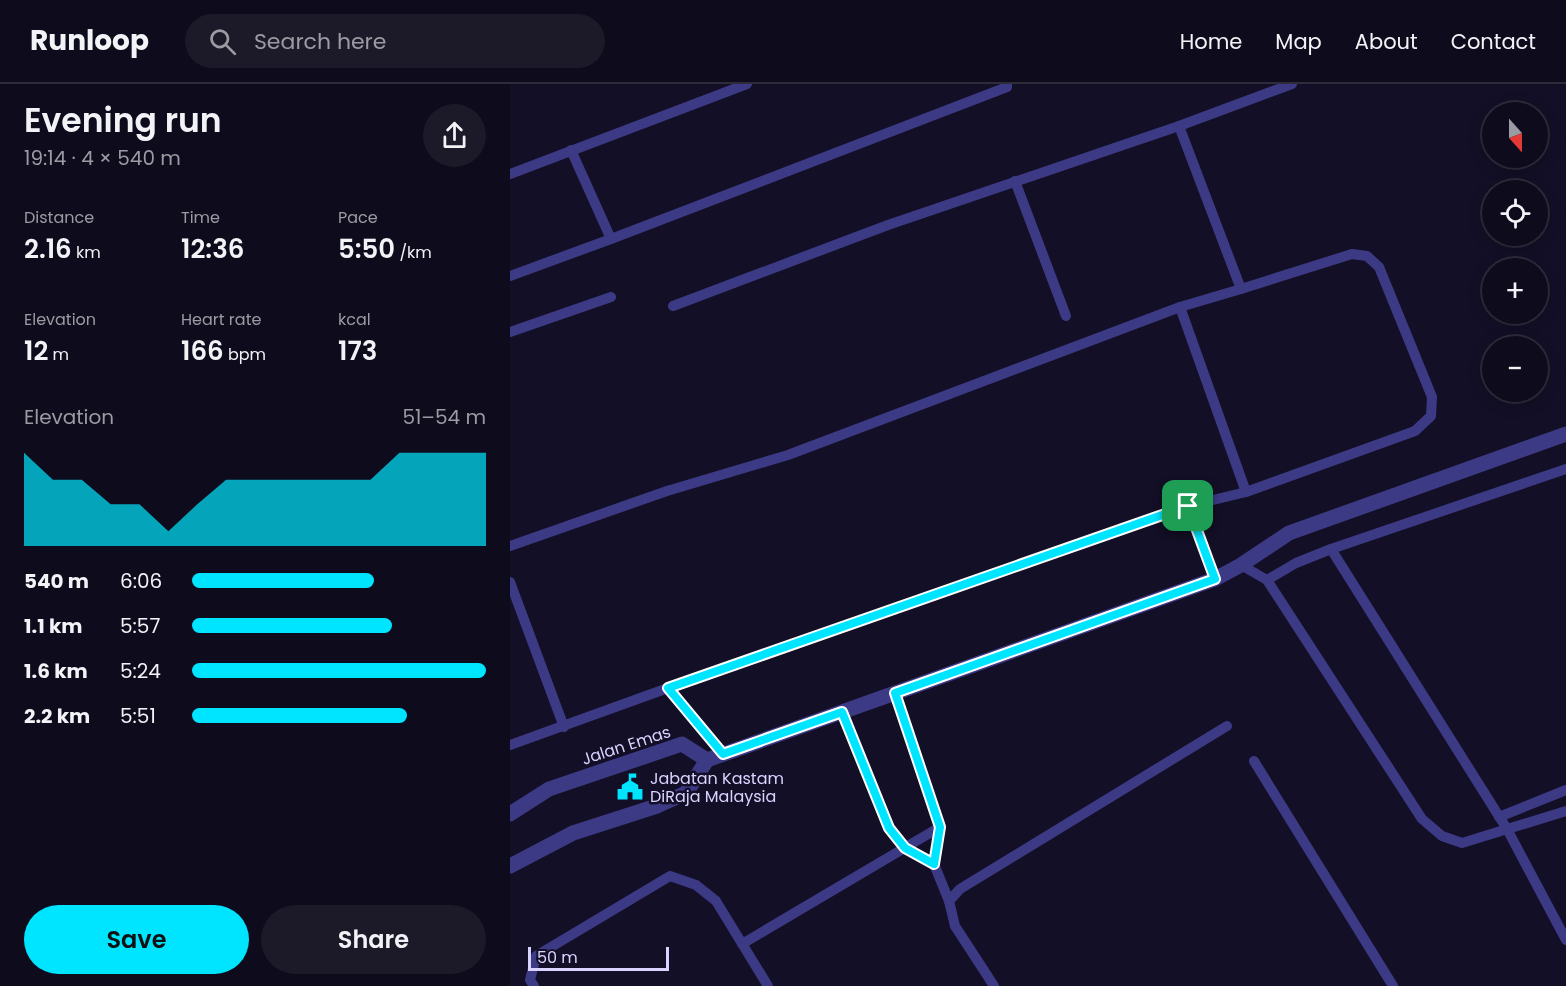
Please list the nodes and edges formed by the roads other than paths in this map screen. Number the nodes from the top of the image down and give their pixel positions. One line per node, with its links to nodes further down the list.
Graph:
1 (747, 84): 5 (lane)
2 (1007, 84): 8 (lane)
3 (1292, 84): 4 (lane)
4 (1179, 126): 7 (lane); 10 (lane)
5 (571, 150): 6 (lane); 8 (lane)
6 (510, 174)
7 (1015, 181): 12 (lane); 14 (lane)
8 (611, 239): 9 (lane)
9 (510, 276)
10 (1241, 289): 13 (lane); 18 (lane)
11 (611, 297): 15 (lane)
12 (672, 306)
13 (1180, 307): 18 (lane); 20 (lane)
14 (1066, 316)
15 (510, 332)
16 (1566, 434): 22 (street)
17 (1566, 469): 21 (lane)
18 (1246, 492): 19 (lane)
19 (1188, 506): 23 (lane); 26 (lane)
20 (510, 546)
21 (1331, 549): 24 (lane); 38 (lane)
22 (1241, 565): 23 (street); 24 (lane)
23 (1215, 579): 27 (street)
24 (1267, 580): 40 (lane)
25 (510, 582): 30 (lane)
26 (668, 688): 30 (lane); 32 (lane)
27 (895, 693): 28 (street); 39 (lane)
28 (842, 712): 32 (street); 41 (lane)
29 (1227, 726): 44 (lane)
30 (564, 727): 31 (lane)
31 (510, 745)
32 (723, 754): 33 (street)
33 (707, 760): 37 (street, Jalan Emas); 43 (street)
34 (1254, 761): 50 (lane)
35 (1566, 790): 38 (lane)
36 (1566, 811): 40 (lane)
37 (510, 814)
38 (1499, 817): 40 (lane)
39 (940, 827): 41 (lane); 42 (lane)
40 (1507, 829): 45 (lane)
41 (905, 848): 42 (lane); 46 (lane)
42 (934, 864): 44 (lane)
43 (510, 866)
44 (949, 901): 49 (lane)
45 (1566, 940)
46 (741, 944): 47 (lane); 48 (lane)
47 (534, 986)
48 (768, 986)
49 (994, 986)
50 (1393, 986)

